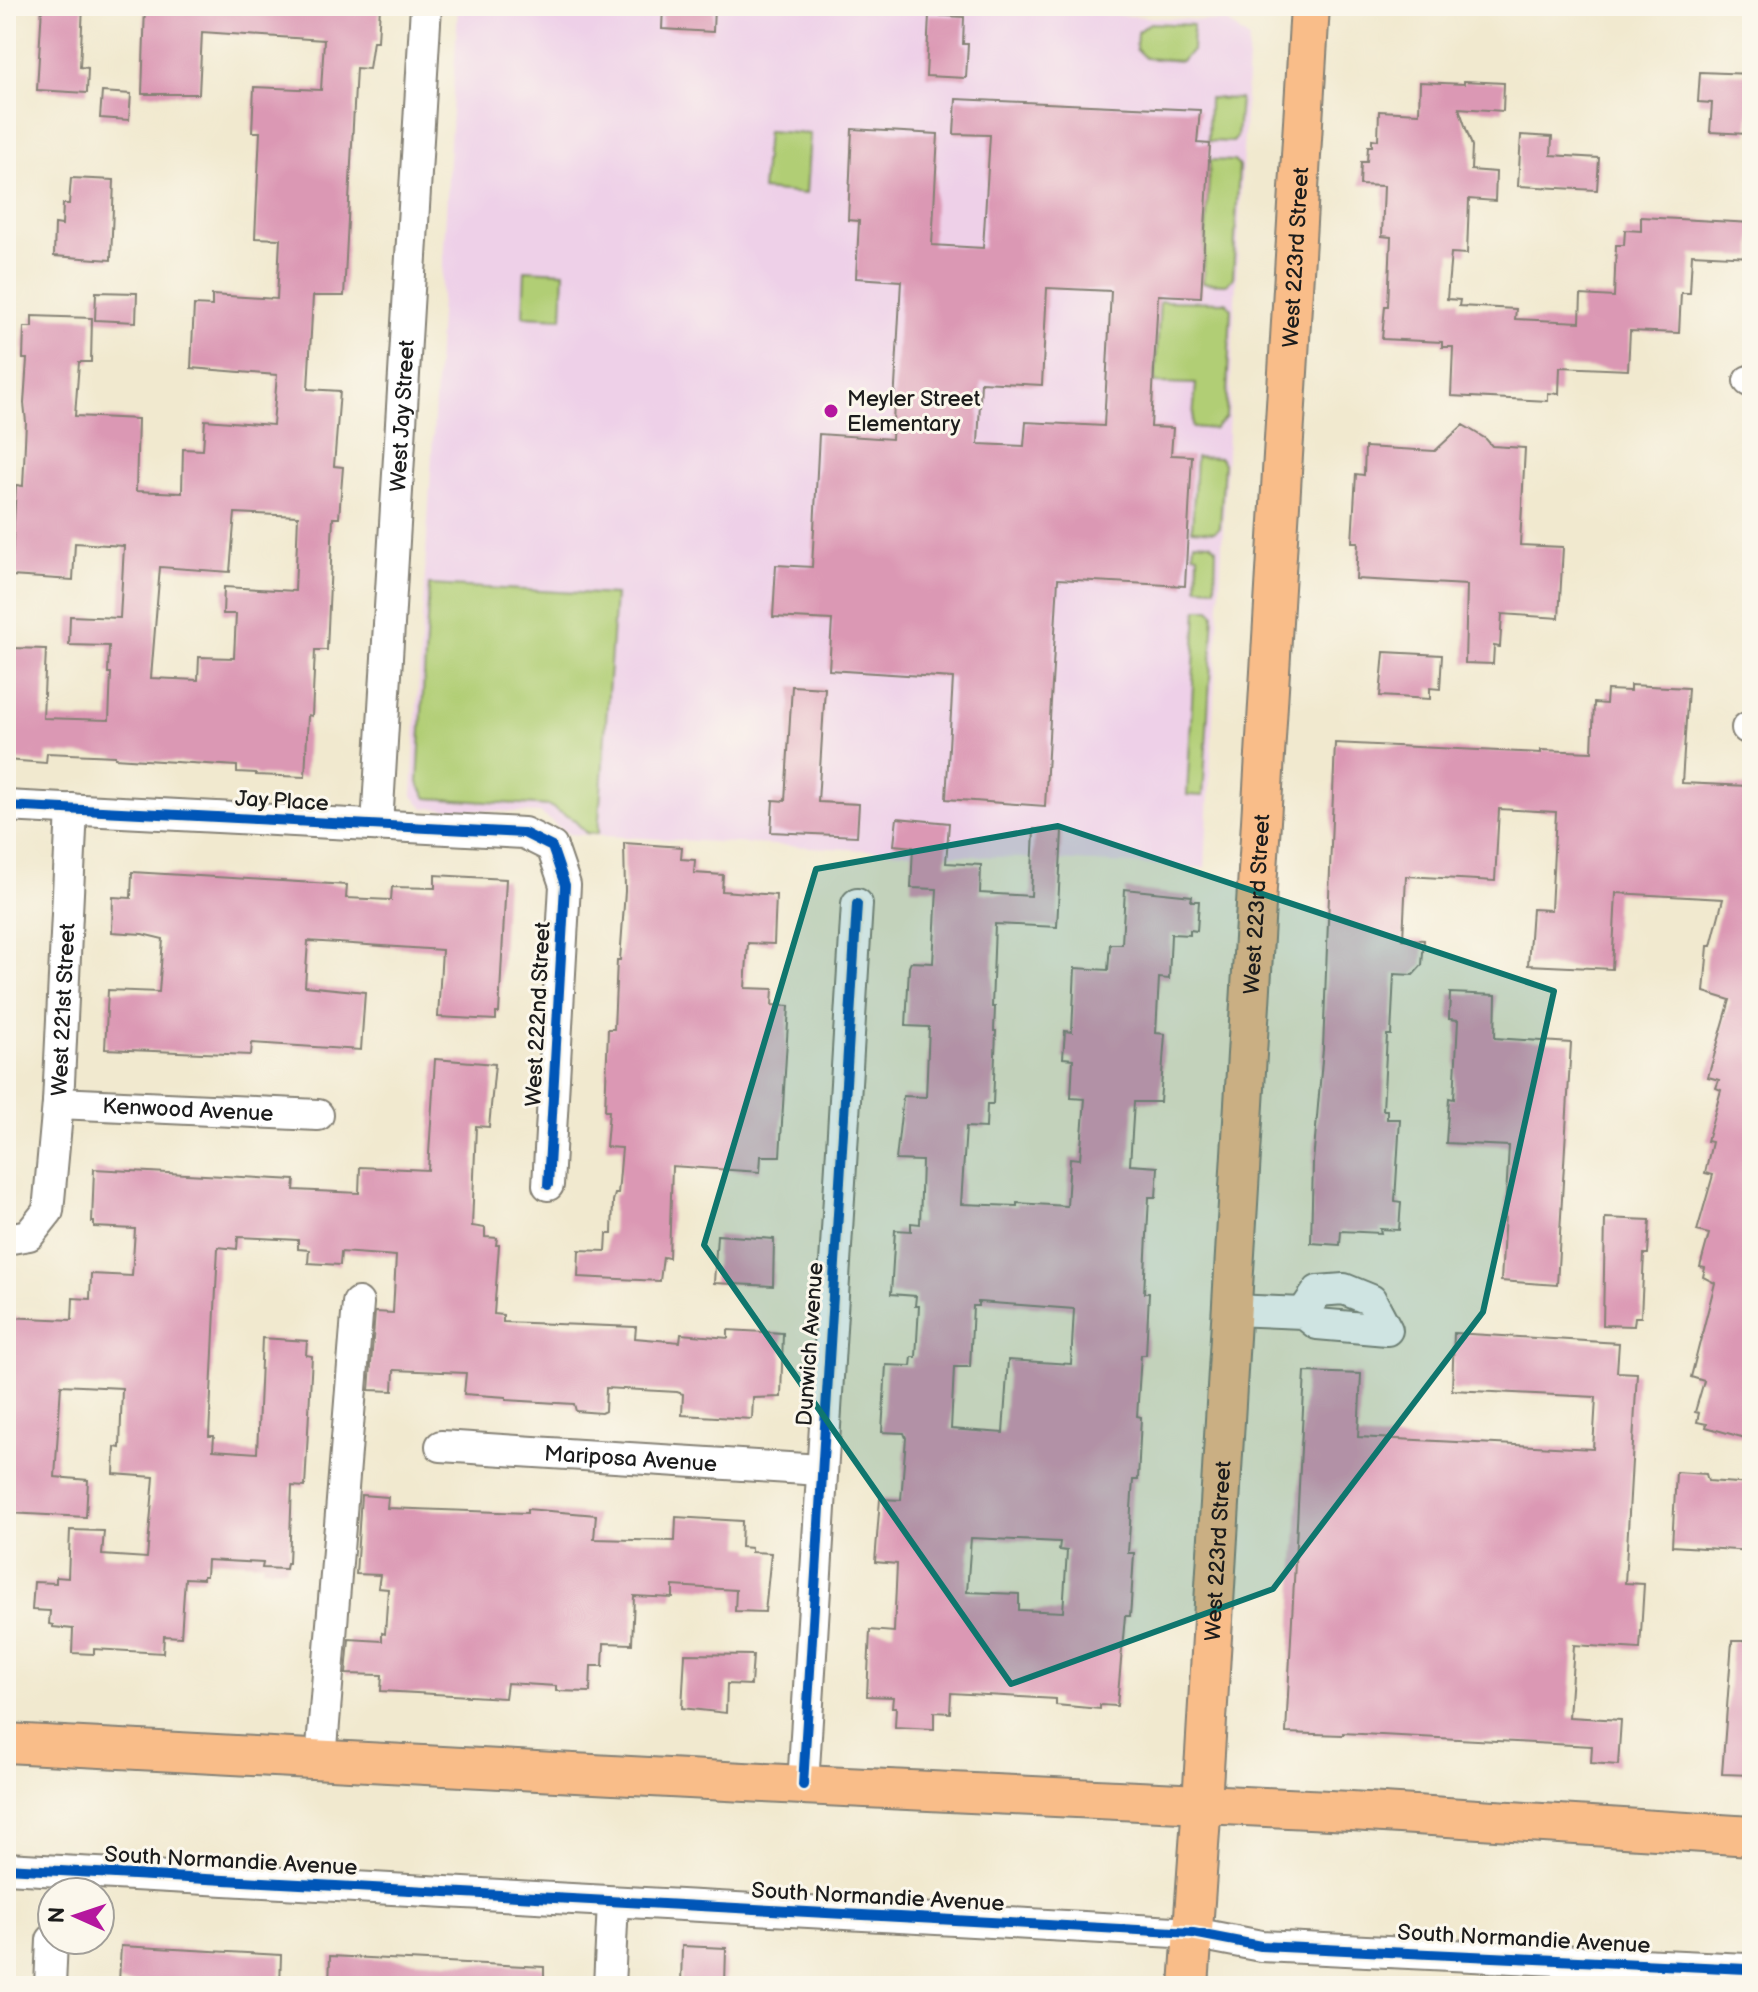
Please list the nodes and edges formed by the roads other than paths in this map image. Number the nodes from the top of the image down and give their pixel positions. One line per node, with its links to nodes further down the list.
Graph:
1 (426, 6): 5 (street, West Jay Street)
2 (1310, 6): 13 (main road, West 223rd Street)
3 (6, 806): 4 (street, Jay Place)
4 (72, 809): 5 (street, Jay Place); 8 (street, West 221st Street)
5 (377, 825): 6 (street, Jay Place)
6 (552, 847): 10 (street, West 222nd Street)
7 (857, 904): 16 (street, Dunwich Avenue)
8 (58, 1103): 9 (street, Kenwood Avenue); 11 (street, West 221st Street)
9 (318, 1115)
10 (548, 1185)
11 (6, 1239)
12 (358, 1303): 18 (street)
13 (1232, 1310): 14 (street); 20 (main road, West 223rd Street)
14 (1303, 1313)
15 (441, 1446): 16 (street, Mariposa Avenue)
16 (821, 1470): 19 (street, Dunwich Avenue)
17 (6, 1743): 18 (main road)
18 (321, 1760): 19 (main road)
19 (803, 1785): 20 (main road)
20 (1202, 1803): 21 (main road); 26 (main road, West 223rd Street)
21 (1752, 1836)
22 (6, 1868): 23 (street, South Normandie Avenue)
23 (37, 1876)
24 (116, 1883): 25 (street, South Normandie Avenue)
25 (613, 1902): 26 (street, South Normandie Avenue); 30 (street)
26 (1193, 1933): 28 (street, South Normandie Avenue); 31 (main road, West 223rd Street)
27 (51, 1956): 29 (street)
28 (1746, 1969)
29 (50, 1986)
30 (609, 1986)
31 (1189, 1986)

